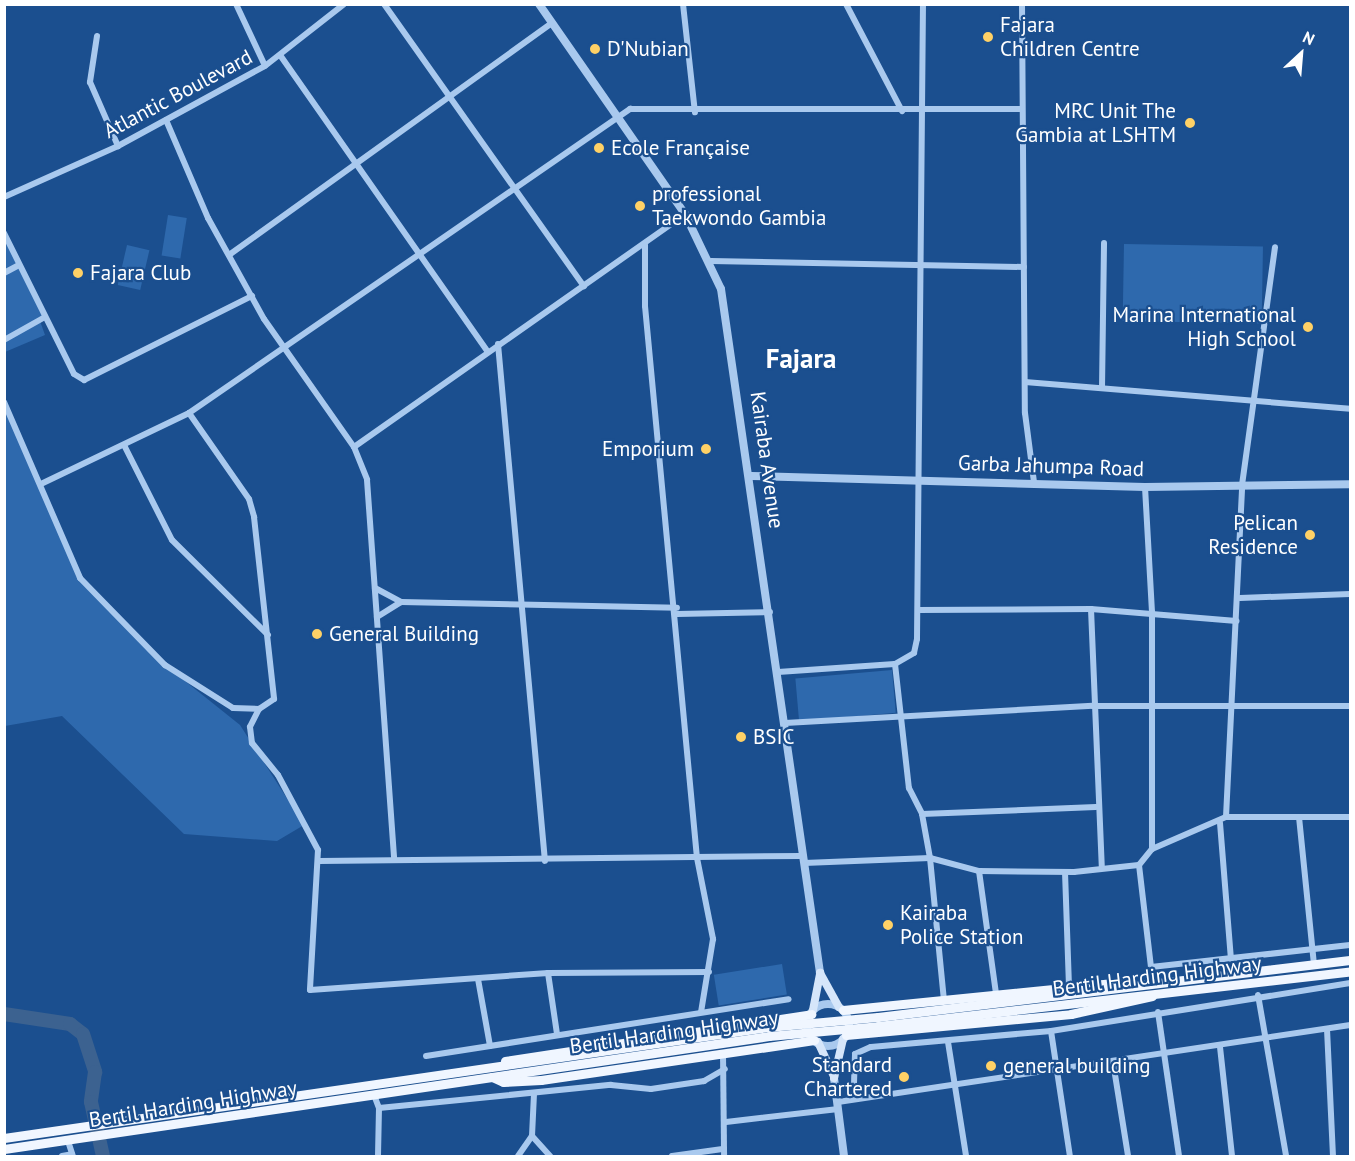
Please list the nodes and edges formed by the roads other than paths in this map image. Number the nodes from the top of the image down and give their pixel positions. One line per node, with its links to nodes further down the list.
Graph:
1 (236, 4): 12 (street)
2 (344, 4): 11 (street, Atlantic Boulevard)
3 (384, 4): 13 (street)
4 (539, 4): 9 (street, Kairaba Avenue)
5 (683, 4): 17 (street)
6 (846, 4): 15 (street)
7 (923, 4): 16 (street)
8 (1022, 4): 14 (street)
9 (552, 23): 13 (street); 18 (street, Kairaba Avenue)
10 (97, 36): 20 (street)
11 (280, 55): 12 (street, Atlantic Boulevard); 21 (street)
12 (265, 66): 19 (street, Atlantic Boulevard)
13 (452, 95): 21 (street); 22 (street)
14 (1022, 110): 16 (street); 34 (street)
15 (902, 111): 16 (street); 17 (street)
16 (922, 111): 33 (street)
17 (695, 112): 18 (street)
18 (616, 116): 22 (street); 24 (street, Kairaba Avenue)
19 (166, 120): 20 (street, Atlantic Boulevard); 30 (street)
20 (118, 146): 23 (street, Atlantic Boulevard)
21 (356, 164): 29 (street); 30 (street)
22 (516, 190): 29 (street); 36 (street)
23 (4, 197)
24 (685, 214): 27 (street); 31 (street, Kairaba Avenue)
25 (4, 233): 32 (street)
26 (1104, 243): 44 (street)
27 (645, 245): 36 (street); 65 (street)
28 (1275, 247): 46 (street)
29 (422, 254): 41 (street); 42 (street)
30 (229, 255): 37 (street)
31 (711, 261): 33 (street); 51 (street, Kairaba Avenue)
32 (19, 265): 35 (street); 38 (street)
33 (924, 267): 34 (street); 52 (street)
34 (1024, 267): 43 (street)
35 (4, 273)
36 (584, 286): 40 (street)
37 (252, 296): 38 (street); 41 (street)
38 (45, 317): 39 (street)
39 (4, 340)
40 (498, 344): 42 (street); 62 (street)
41 (285, 348): 48 (street); 50 (street)
42 (487, 351): 50 (street)
43 (1025, 382): 44 (street); 53 (street)
44 (1102, 388): 46 (street)
45 (4, 402): 54 (street)
46 (1249, 404): 47 (street); 55 (street)
47 (1350, 410)
48 (189, 413): 49 (street); 70 (street)
49 (123, 445): 54 (street); 70 (street)
50 (354, 447): 58 (street)
51 (751, 476): 52 (street, Garba Jahumpa Road); 66 (street, Kairaba Avenue)
52 (916, 481): 53 (street, Garba Jahumpa Road); 64 (street)
53 (1034, 482): 57 (street, Garba Jahumpa Road)
54 (43, 483): 77 (street)
55 (1242, 484): 56 (street, Garba Jahumpa Road); 57 (street, Garba Jahumpa Road); 60 (street)
56 (1350, 484)
57 (1145, 487): 67 (street)
58 (375, 588): 61 (street); 68 (street)
59 (1350, 594): 60 (street)
60 (1240, 598): 69 (street)
61 (401, 602): 62 (street); 68 (street)
62 (523, 603): 65 (street); 92 (street)
63 (1091, 609): 64 (street); 67 (street); 73 (street)
64 (918, 610): 71 (street)
65 (677, 611): 66 (street); 87 (street)
66 (770, 612): 72 (street, Kairaba Avenue)
67 (1152, 612): 69 (street); 75 (street)
68 (376, 617): 89 (street)
69 (1237, 621): 76 (street)
70 (268, 635): 77 (street)
71 (895, 664): 72 (street); 78 (street)
72 (778, 672): 79 (street, Kairaba Avenue)
73 (1093, 706): 75 (street); 78 (street); 80 (street)
74 (1350, 706): 76 (street)
75 (1149, 707): 76 (street); 86 (street)
76 (1232, 707): 83 (street)
77 (259, 709): 91 (street)
78 (897, 717): 79 (street); 81 (street)
79 (785, 723): 90 (street, Kairaba Avenue)
80 (1096, 807): 81 (street); 94 (street)
81 (922, 814): 88 (street)
82 (1299, 817): 83 (street); 84 (street); 98 (street)
83 (1226, 818): 85 (street)
84 (1350, 818)
85 (1220, 823): 86 (street); 99 (street)
86 (1152, 849): 93 (street)
87 (697, 858): 90 (street); 92 (street); 103 (street)
88 (930, 858): 90 (street); 95 (street); 113 (street)
89 (394, 859): 91 (street); 92 (street)
90 (803, 859): 105 (street, Kairaba Avenue)
91 (319, 861): 106 (street)
92 (545, 861)
93 (1139, 864): 94 (street); 99 (street)
94 (1102, 867): 96 (street)
95 (979, 871): 96 (street); 110 (street)
96 (1065, 872): 108 (street)
97 (1350, 945): 98 (street)
98 (1311, 949): 99 (street); 101 (street)
99 (1231, 959)
100 (1350, 960): 101 (main road, Bertil Harding Highway)
101 (1314, 964): 109 (main road, Bertil Harding Highway)
102 (1350, 971): 109 (main road, Bertil Harding Highway)
103 (709, 972): 104 (street); 115 (street)
104 (548, 973): 106 (street); 121 (street)
105 (820, 974): 114 (main road); 116 (main road)
106 (478, 979): 126 (street)
107 (1350, 983): 111 (street)
108 (1069, 985): 109 (main road); 110 (main road)
109 (1154, 989): 122 (main road); 134 (main road, Bertil Harding Highway, bridge)
110 (996, 993): 113 (main road)
111 (1258, 995): 117 (street); 123 (street)
112 (789, 999): 115 (street)
113 (944, 1000): 114 (main road)
114 (841, 1008): 116 (street); 122 (street)
115 (701, 1012): 121 (street)
116 (812, 1012): 124 (street); 134 (main road)
117 (1158, 1012): 120 (street); 129 (street)
118 (1350, 1025): 119 (street)
119 (1327, 1029): 123 (street); 163 (street)
120 (1051, 1030): 125 (street); 133 (street)
121 (557, 1034): 126 (street)
122 (845, 1037): 124 (street); 135 (main road)
123 (1267, 1040): 127 (street); 162 (street)
124 (816, 1041): 128 (main road); 135 (main road)
125 (948, 1042): 136 (street); 137 (street)
126 (490, 1046): 130 (street)
127 (1220, 1047): 129 (street); 161 (street)
128 (723, 1053): 132 (street); 134 (main road)
129 (1165, 1054): 131 (street); 160 (street)
130 (426, 1056)
131 (1113, 1062): 133 (street); 159 (street)
132 (725, 1069): 138 (street); 142 (street)
133 (1058, 1070): 137 (street); 158 (street)
134 (492, 1072): 139 (main road, Bertil Harding Highway); 144 (main road, Bertil Harding Highway)
135 (834, 1078): 140 (street)
136 (854, 1083)
137 (954, 1087): 140 (street); 157 (street)
138 (534, 1094): 141 (street); 143 (street)
139 (374, 1095): 141 (street); 145 (main road, Bertil Harding Highway)
140 (838, 1106): 142 (street); 156 (street)
141 (379, 1108): 146 (street)
142 (726, 1122): 148 (street)
143 (532, 1136): 153 (street); 154 (street)
144 (4, 1138)
145 (68, 1142): 147 (main road, Bertil Harding Highway); 149 (street)
146 (380, 1148): 151 (street); 152 (street)
147 (4, 1149)
148 (723, 1153): 155 (street)
149 (72, 1155): 150 (street)
150 (62, 1156)
151 (378, 1156)
152 (383, 1156)
153 (518, 1156)
154 (550, 1156)
155 (672, 1156)
156 (844, 1156)
157 (966, 1156)
158 (1070, 1156)
159 (1128, 1156)
160 (1179, 1156)
161 (1232, 1156)
162 (1286, 1156)
163 (1333, 1156)

